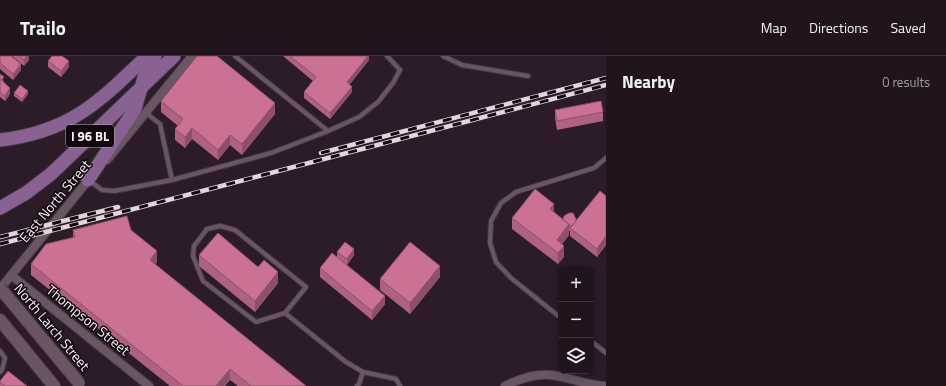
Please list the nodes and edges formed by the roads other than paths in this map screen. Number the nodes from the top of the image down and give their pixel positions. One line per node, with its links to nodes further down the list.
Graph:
1 (147, 56): 12 (main road, I 96 BL)
2 (155, 56): 9 (main road)
3 (174, 56): 9 (main road, I 96 BL)
4 (192, 56): 10 (street, East North Street)
5 (235, 56): 11 (lane)
6 (387, 56): 11 (lane)
7 (443, 56): 8 (lane)
8 (528, 76)
9 (142, 87): 14 (main road); 16 (main road, I 96 BL)
10 (146, 113): 14 (street, East North Street); 15 (lane)
11 (328, 131): 15 (lane)
12 (0, 140)
13 (606, 158): 20 (lane)
14 (88, 180): 15 (lane); 17 (street, East North Street)
15 (172, 180)
16 (0, 208)
17 (11, 275): 18 (street, East North Street); 29 (street, Thompson Street)
18 (0, 288): 27 (main road, North Larch Street, bridge)
19 (285, 313): 19 (lane); 26 (lane)
20 (558, 316)
21 (0, 320): 28 (main road)
22 (594, 343): 24 (lane)
23 (0, 351): 25 (lane)
24 (606, 353)
25 (0, 372)
26 (363, 372): 30 (lane); 31 (lane)
27 (80, 384)
28 (54, 386)
29 (149, 386)
30 (357, 386)
31 (400, 386)
32 (505, 386): 33 (street)
33 (604, 386)

